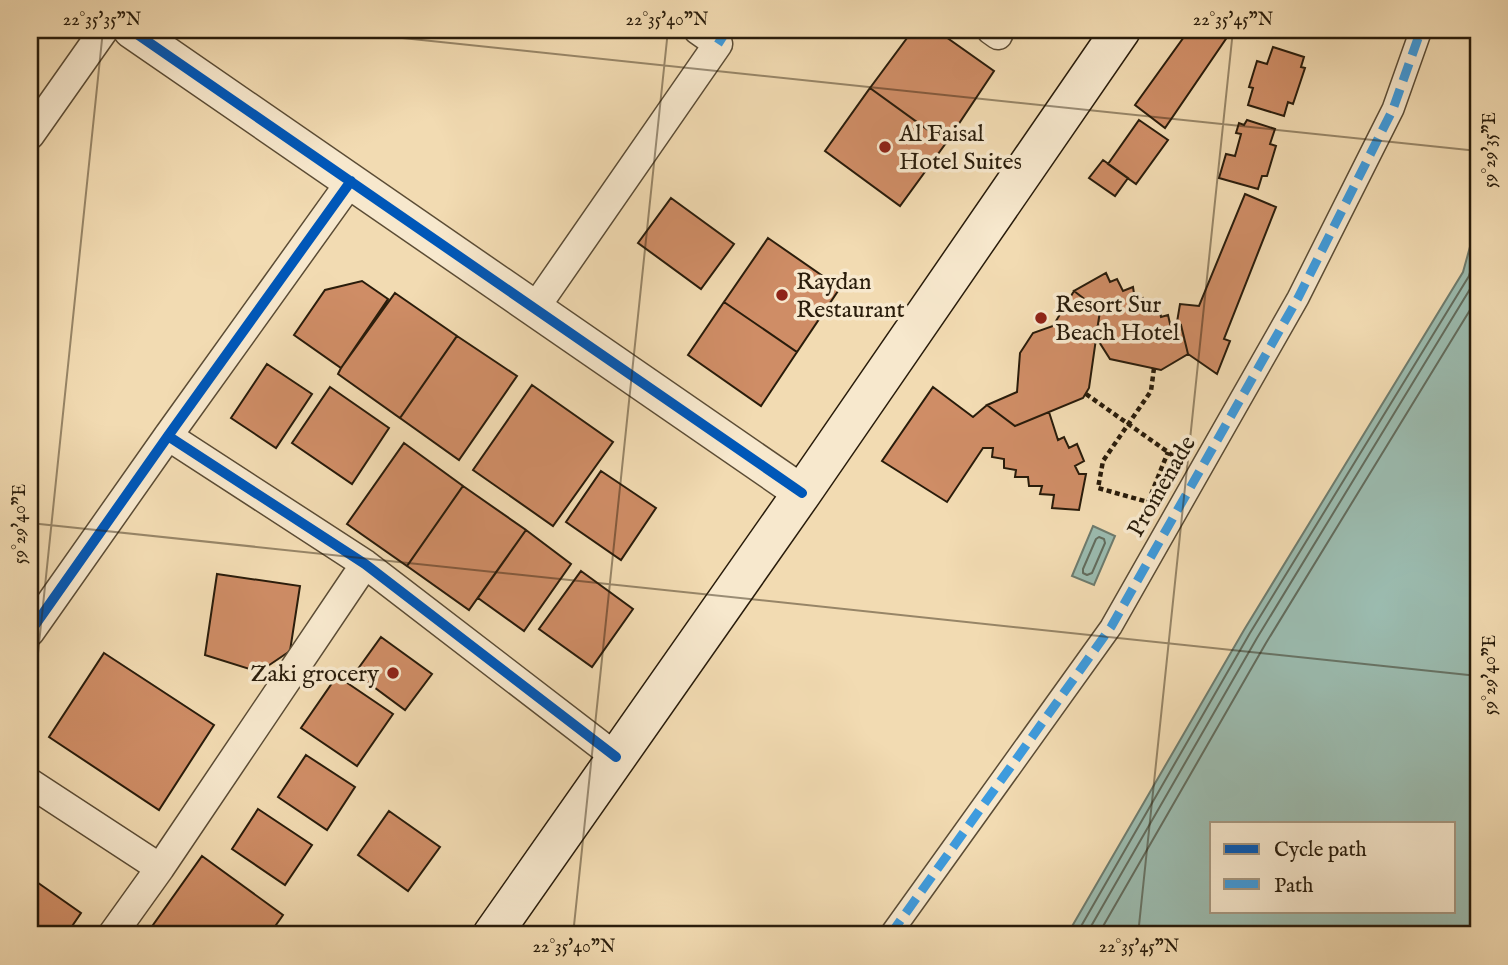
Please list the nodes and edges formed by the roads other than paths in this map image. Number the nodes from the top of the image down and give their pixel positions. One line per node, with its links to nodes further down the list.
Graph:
1 (104, 30): 6 (street)
2 (131, 30): 7 (street)
3 (698, 30): 8 (street)
4 (1121, 30): 10 (main road)
5 (1421, 30): 18 (street, Promenade)
6 (30, 135)
7 (351, 181): 8 (street); 9 (street)
8 (535, 308): 10 (street)
9 (168, 436): 11 (street); 12 (street)
10 (802, 493): 13 (main road)
11 (365, 564): 13 (street); 15 (street)
12 (30, 632)
13 (616, 757): 16 (main road)
14 (30, 783): 15 (street)
15 (160, 868): 17 (street)
16 (499, 933)
17 (112, 935)
18 (890, 935)

